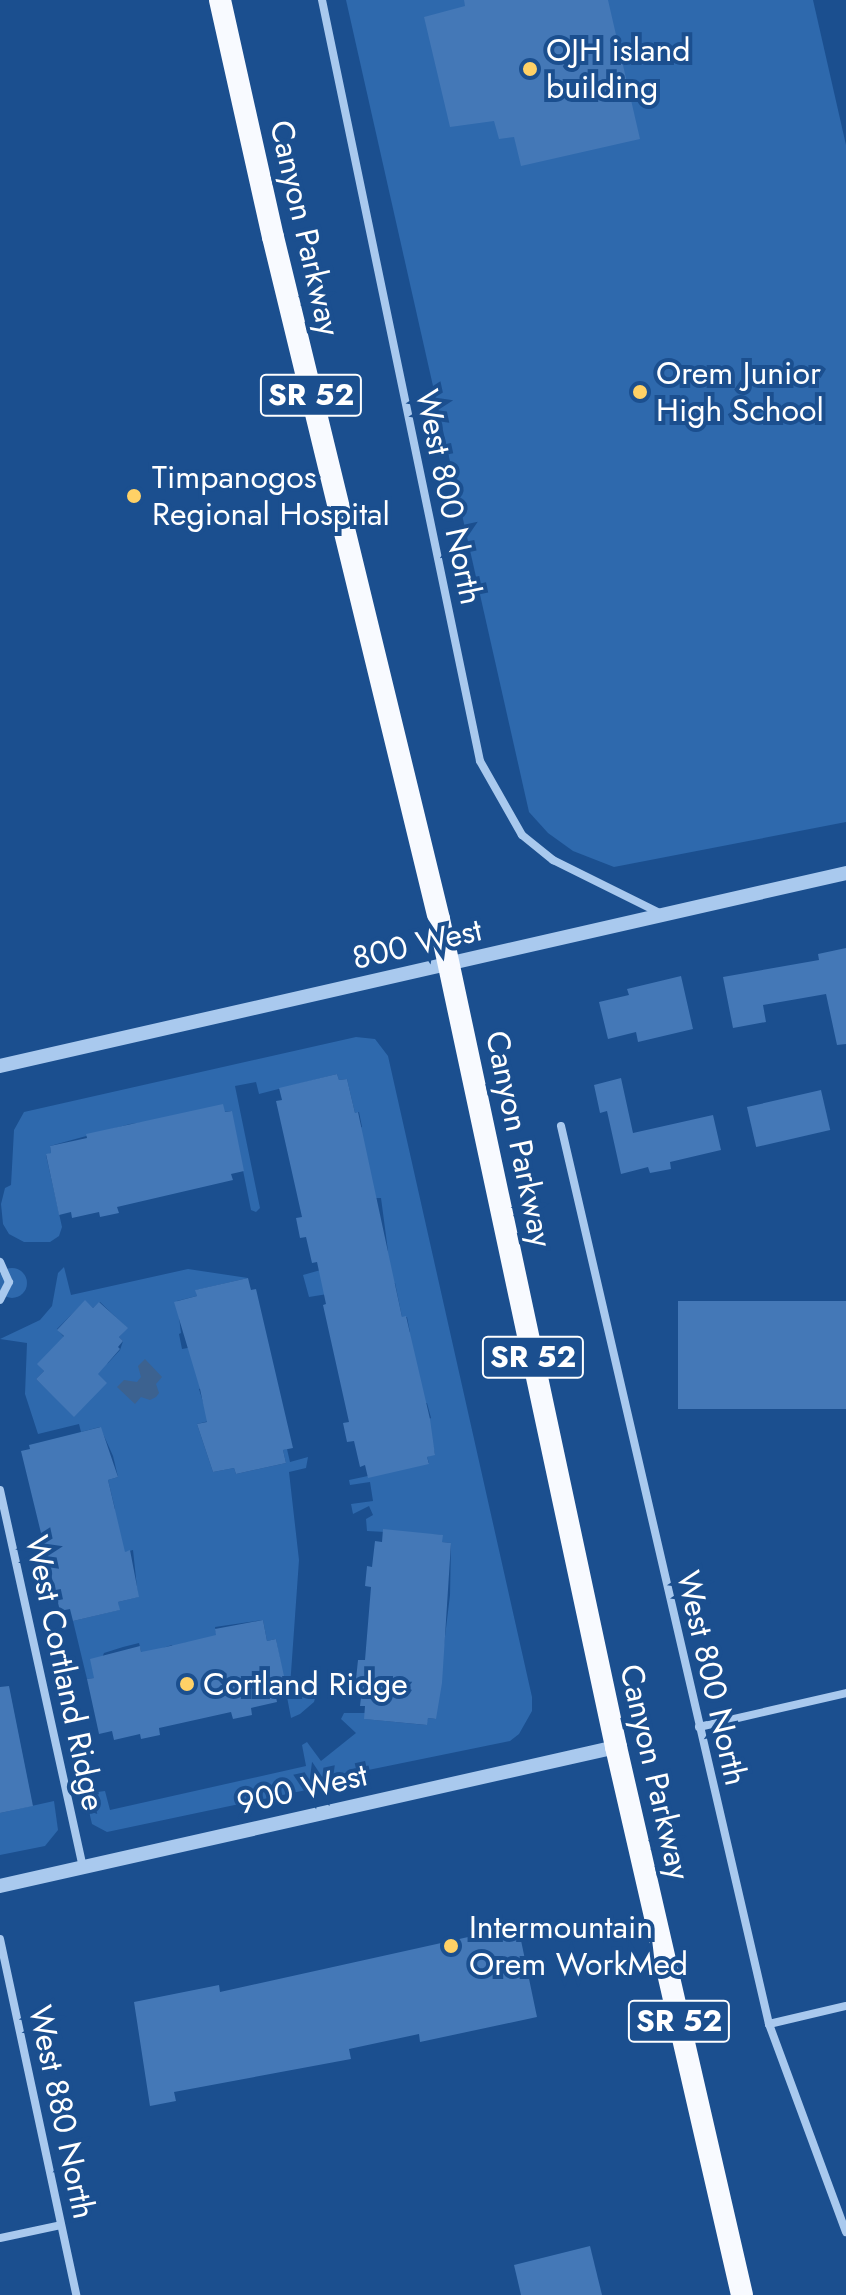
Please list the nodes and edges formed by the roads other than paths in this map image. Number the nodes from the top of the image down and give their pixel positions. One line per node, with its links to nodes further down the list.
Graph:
1 (220, 0): 5 (highway, Canyon Parkway / SR 52)
2 (322, 0): 4 (street, West 800 North)
3 (846, 873): 4 (street, 800 West)
4 (663, 914): 5 (street, 800 West)
5 (449, 966): 6 (street, 800 West); 13 (highway, Canyon Parkway / SR 52)
6 (0, 1066)
7 (561, 1126): 12 (street, West 800 North)
8 (0, 1262): 9 (street)
9 (0, 1300)
10 (0, 1490): 14 (street, West Cortland Ridge)
11 (846, 1693): 12 (street)
12 (699, 1727): 18 (street, West 800 North)
13 (616, 1747): 14 (street, 900 West); 23 (highway, Canyon Parkway / SR 52)
14 (83, 1866): 15 (street, 900 West)
15 (0, 1886)
16 (0, 1939): 19 (street, West 880 North)
17 (846, 2006): 18 (street)
18 (769, 2024): 20 (street, West 800 North)
19 (61, 2225): 21 (street); 22 (street, West 880 North)
20 (846, 2232)
21 (0, 2238)
22 (76, 2295)
23 (742, 2295)

